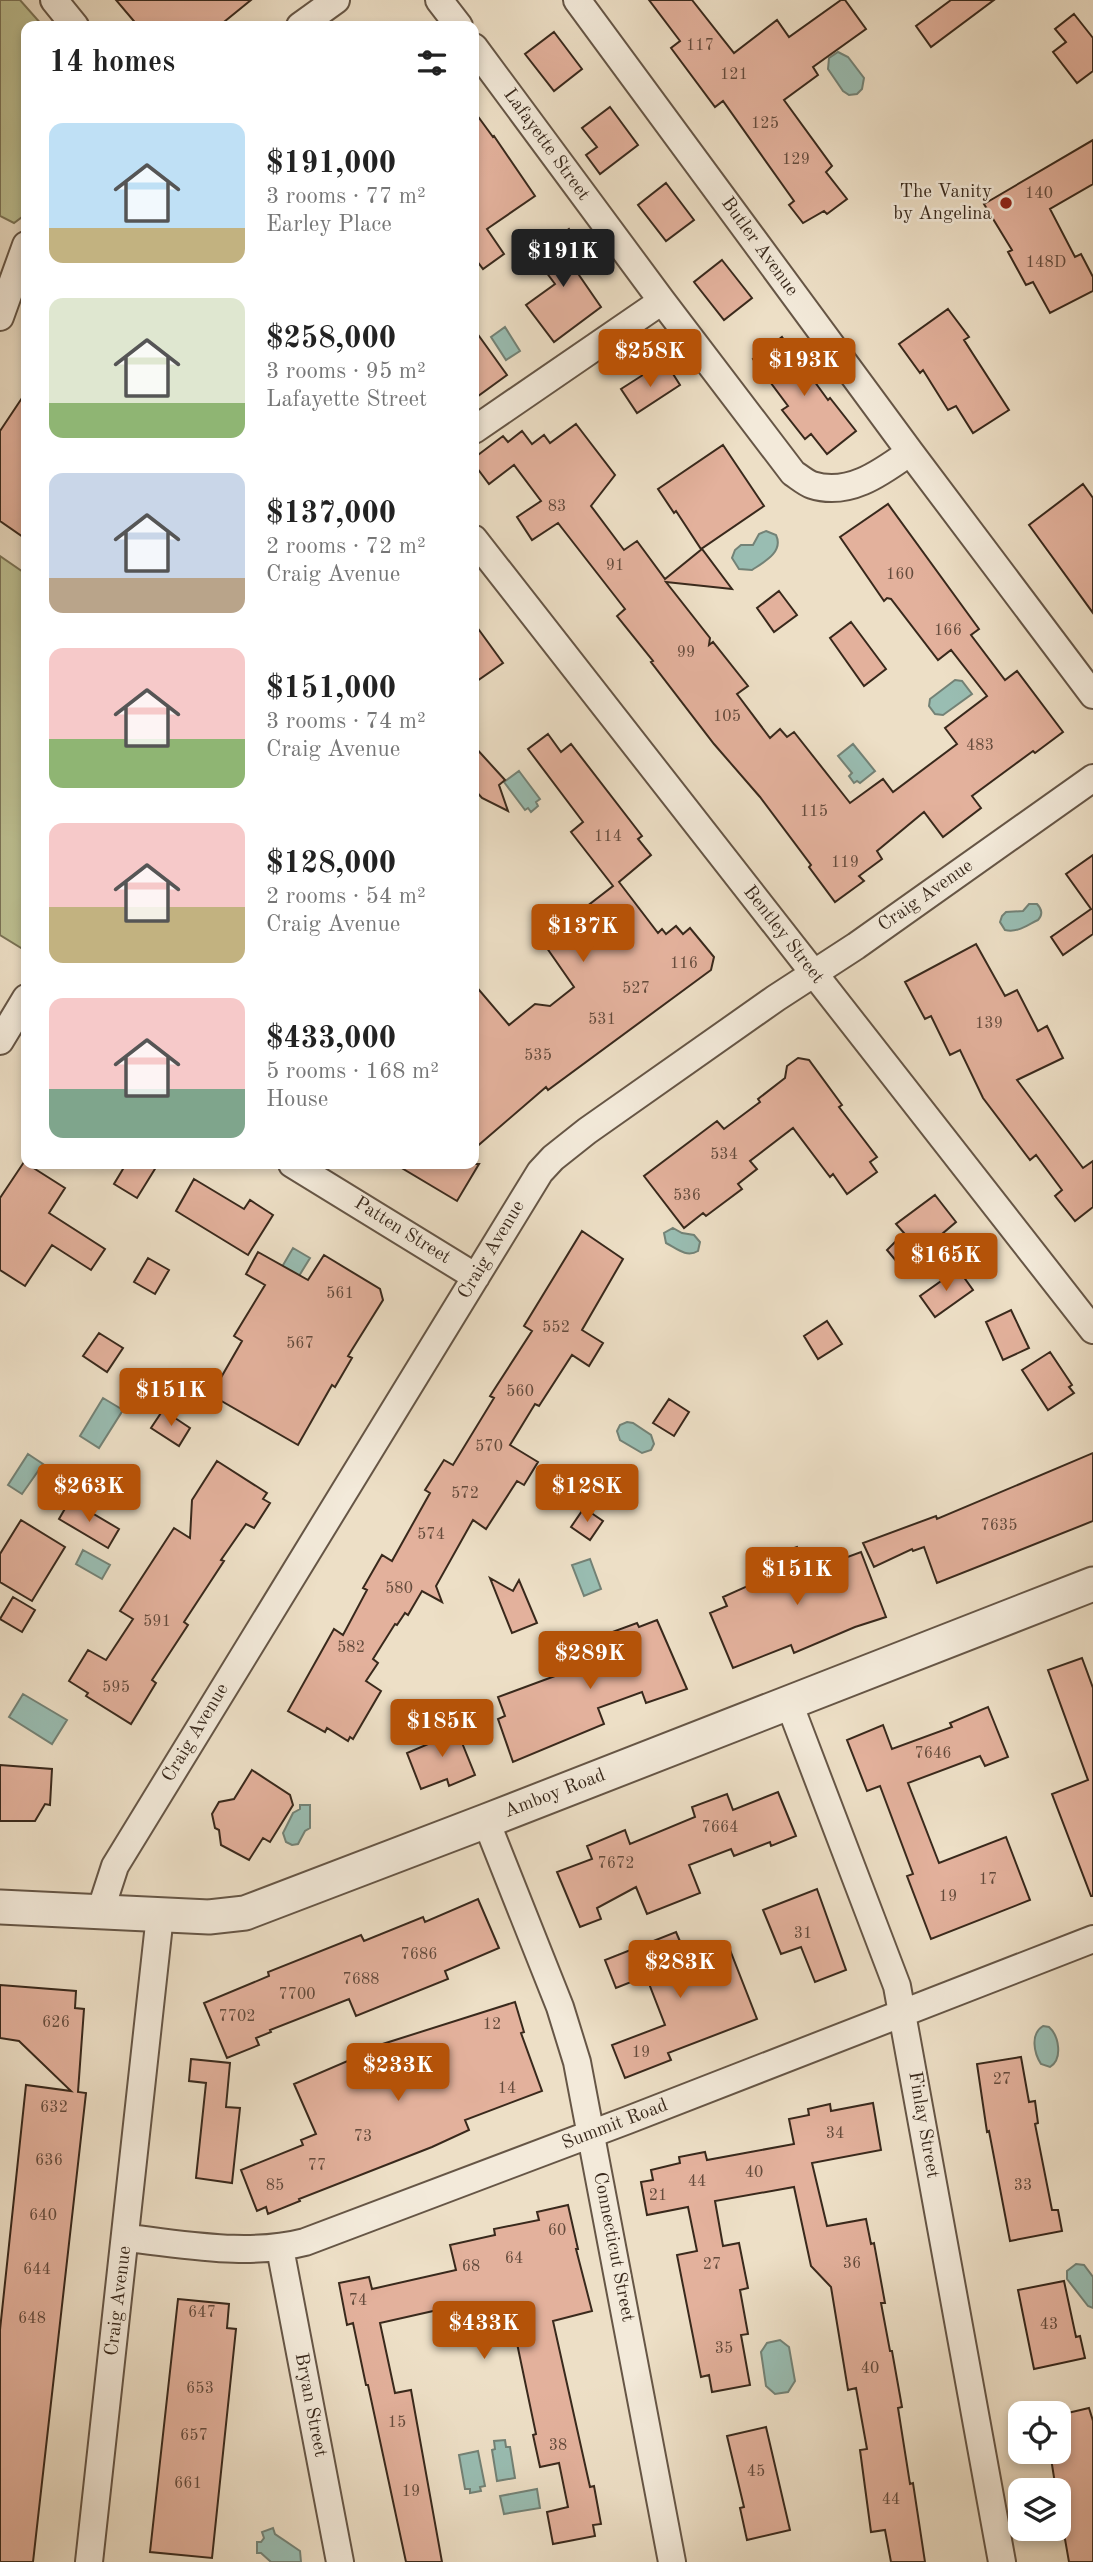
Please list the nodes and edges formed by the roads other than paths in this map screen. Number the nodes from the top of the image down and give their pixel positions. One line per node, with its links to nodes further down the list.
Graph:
1 (54, 0): 5 (street)
2 (336, 0): 6 (street)
3 (439, 0): 7 (street)
4 (577, 0): 13 (street, Butler Avenue)
5 (71, 21)
6 (307, 21)
7 (455, 21)
8 (479, 54): 10 (street, Lafayette Street)
9 (21, 259): 11 (street)
10 (662, 301): 12 (street); 13 (street, Lafayette Street)
11 (0, 317)
12 (479, 427)
13 (910, 452): 15 (street, Butler Avenue)
14 (479, 545): 17 (street, Bentley Street)
15 (1093, 695)
16 (1093, 778): 17 (street, Craig Avenue)
17 (813, 973): 21 (street, Craig Avenue); 22 (street, Bentley Street)
18 (21, 1008): 19 (street)
19 (0, 1041)
20 (300, 1169): 21 (street, Patten Street)
21 (476, 1276): 27 (street, Craig Avenue)
22 (1093, 1330)
23 (1093, 1584): 24 (street, Amboy Road)
24 (789, 1703): 25 (street, Amboy Road); 30 (street, Finlay Street)
25 (486, 1821): 28 (street, Amboy Road); 31 (street, Connecticut Street)
26 (0, 1908): 27 (street, Amboy Road)
27 (100, 1912): 28 (street, Amboy Road)
28 (160, 1915): 32 (street, Craig Avenue)
29 (1093, 1939): 30 (street, Summit Road)
30 (903, 2014): 31 (street, Summit Road); 37 (street, Finlay Street)
31 (591, 2134): 33 (street, Summit Road); 36 (street, Connecticut Street)
32 (126, 2238): 33 (street, Summit Road); 34 (street, Craig Avenue)
33 (280, 2248): 35 (street, Bryan Street)
34 (89, 2562)
35 (340, 2562)
36 (672, 2562)
37 (1002, 2562)

